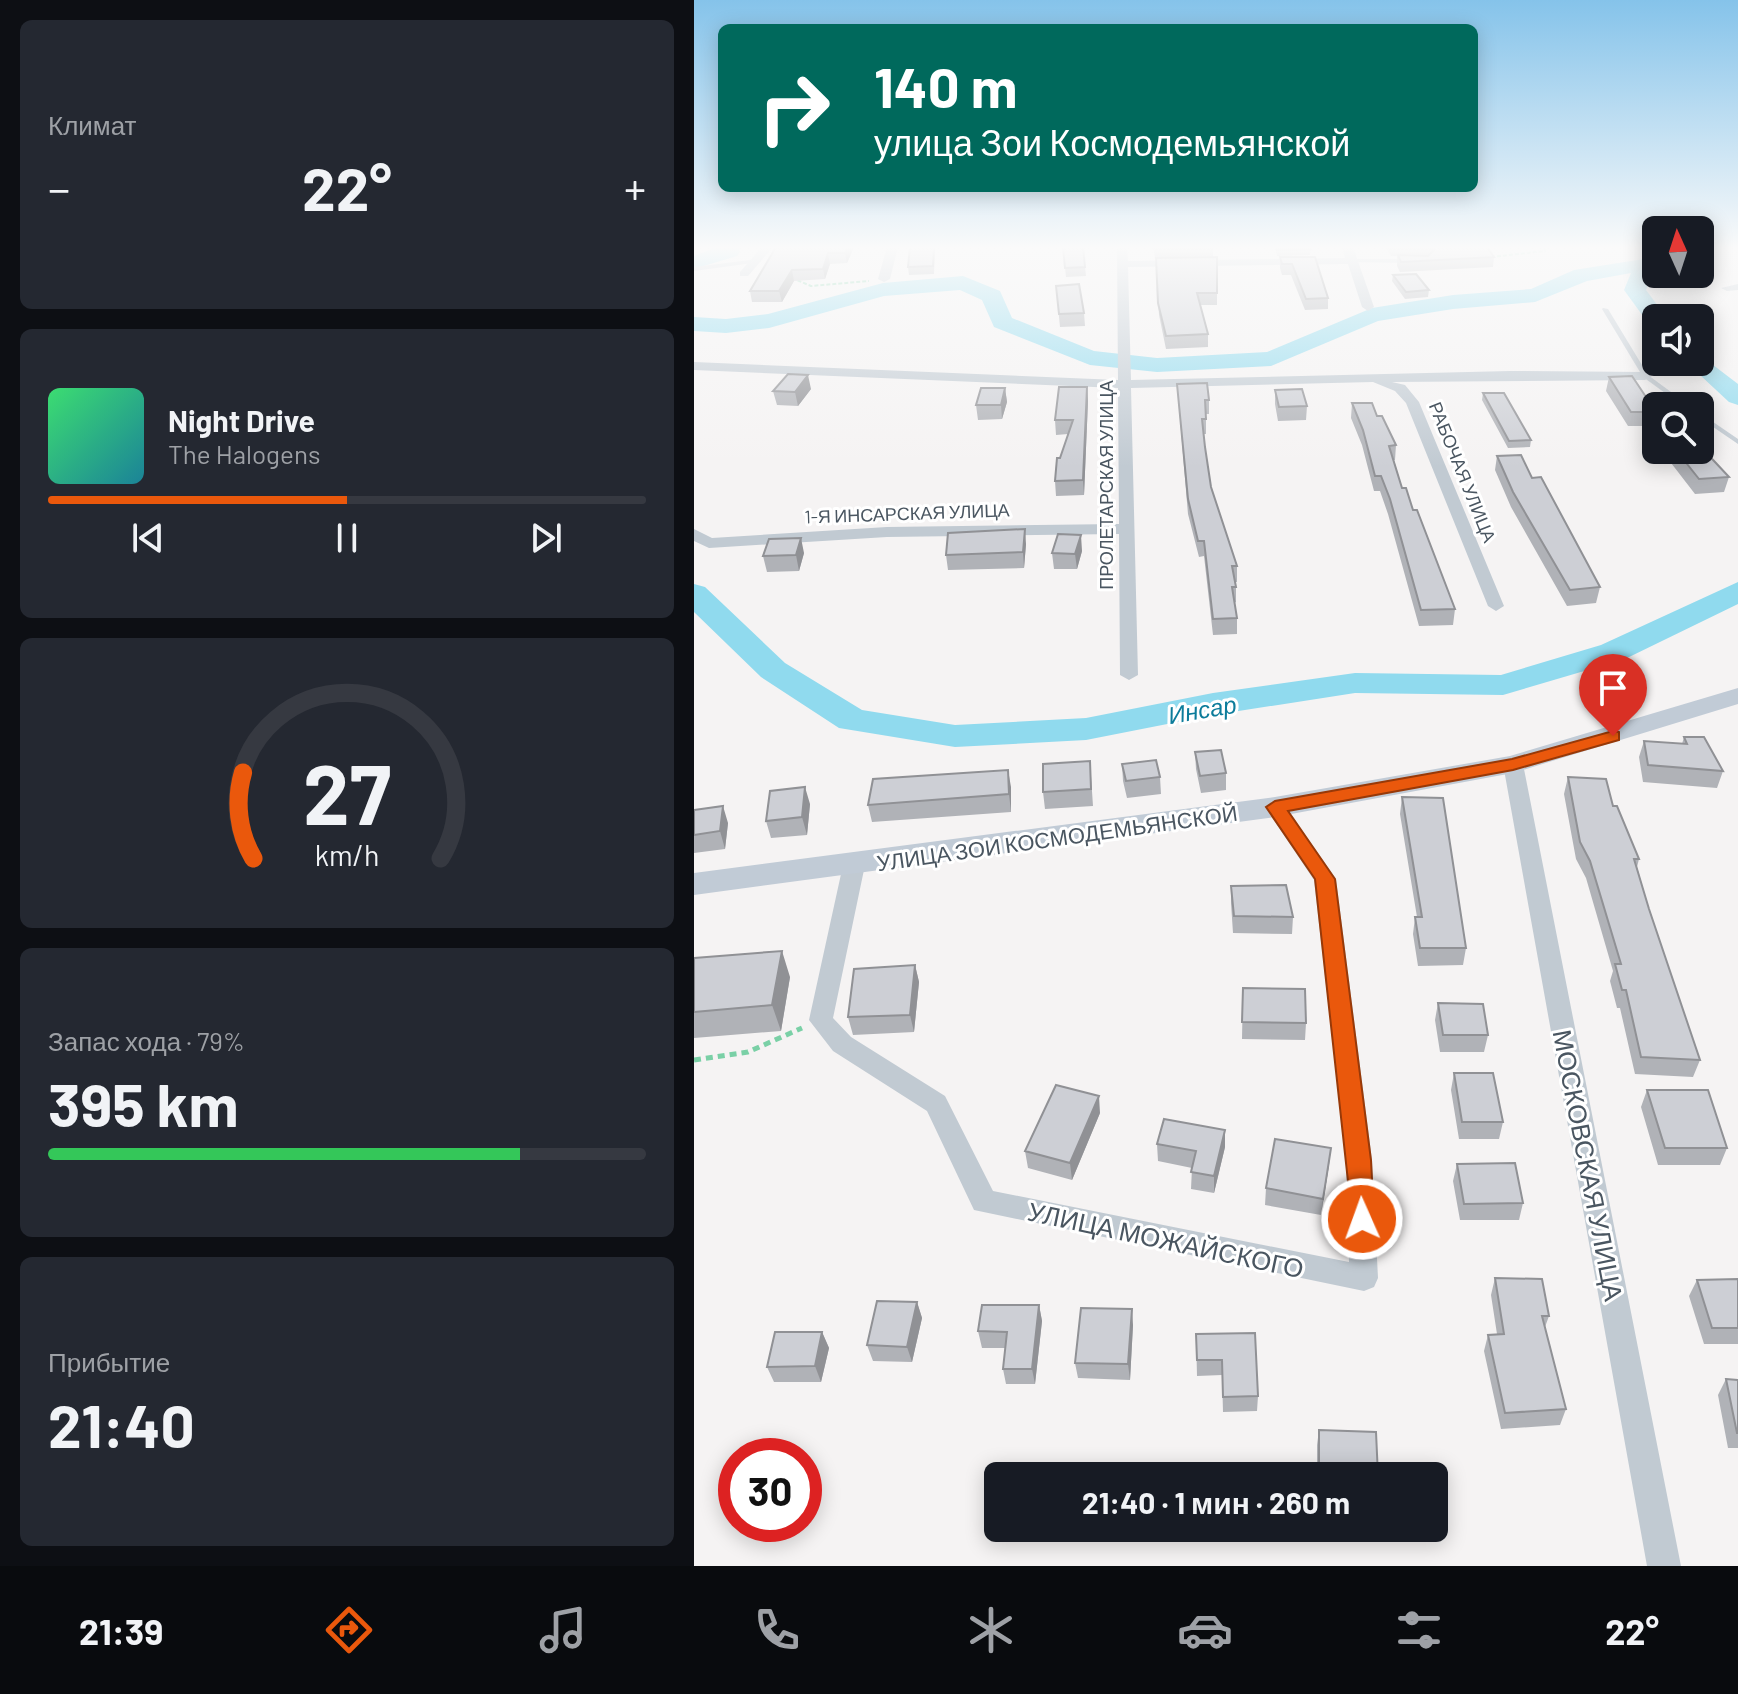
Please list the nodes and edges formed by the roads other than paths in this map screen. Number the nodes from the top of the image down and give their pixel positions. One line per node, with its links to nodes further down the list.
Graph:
1 (1124, 320): 6 (street, ПРОЛЕТАРСКАЯ УЛИЦА)
2 (1612, 320): 4 (lane)
3 (694, 366): 6 (street)
4 (1642, 371)
5 (1645, 376): 7 (street); 8 (lane)
6 (1125, 377): 7 (street); 11 (street, ПРОЛЕТАРСКАЯ УЛИЦА)
7 (1367, 378): 13 (street, РАБОЧАЯ УЛИЦА)
8 (1667, 392)
9 (1714, 425): 10 (lane)
10 (1738, 442)
11 (1124, 529): 12 (street, 1-Я ИНСАРСКАЯ УЛИЦА); 14 (street, ПРОЛЕТАРСКАЯ УЛИЦА)
12 (694, 534)
13 (1496, 606)
14 (1129, 675)
15 (1738, 696): 16 (street, УЛИЦА ЗОИ КОСМОДЕМЬЯНСКОЙ)
16 (1513, 764): 17 (street, УЛИЦА ЗОИ КОСМОДЕМЬЯНСКОЙ); 20 (street, МОСКОВСКАЯ УЛИЦА)
17 (1275, 807): 18 (street, УЛИЦА ЗОИ КОСМОДЕМЬЯНСКОЙ); 18 (street, УЛИЦА МОЖАЙСКОГО)
18 (854, 865): 19 (street, УЛИЦА ЗОИ КОСМОДЕМЬЯНСКОЙ)
19 (694, 884)
20 (1664, 1566)

